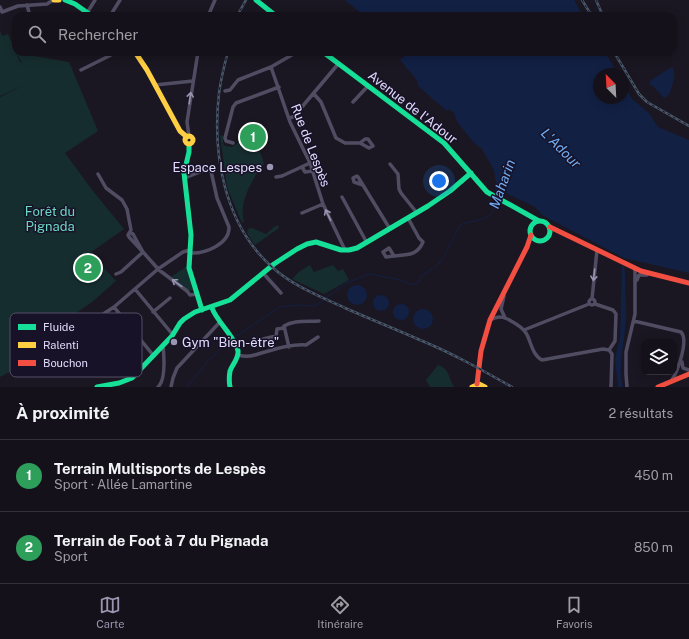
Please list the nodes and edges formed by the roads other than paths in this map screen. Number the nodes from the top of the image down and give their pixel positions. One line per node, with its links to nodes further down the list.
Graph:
1 (53, 0): 2 (street); 8 (street)
2 (59, 0)
3 (65, 0): 11 (street)
4 (95, 0): 11 (street)
5 (120, 0): 12 (street)
6 (215, 0): 13 (street)
7 (256, 0): 14 (street)
8 (27, 5): 9 (street); 10 (street)
9 (0, 7)
10 (29, 12)
11 (87, 12)
12 (112, 12)
13 (210, 12)
14 (271, 12)
15 (109, 56): 22 (street)
16 (137, 56): 24 (street)
17 (197, 56): 23 (street)
18 (290, 56): 21 (street)
19 (329, 56): 20 (street, Avenue de l'Adour)
20 (339, 63): 25 (street, Avenue de l'Adour); 28 (street)
21 (271, 67): 26 (street, Rue de Lespès); 27 (street)
22 (81, 70)
23 (193, 81): 24 (street); 31 (street, one-way to 23)
24 (155, 85): 31 (street)
25 (368, 86): 29 (street); 38 (street, Avenue de l'Adour)
26 (278, 87): 30 (street, Rue de Lespès); 32 (street)
27 (225, 91)
28 (314, 94): 30 (street); 33 (street)
29 (353, 102)
30 (289, 118): 34 (street, Rue de Lespès)
31 (188, 137): 41 (street)
32 (233, 143)
33 (360, 143)
34 (310, 163): 36 (street); 37 (street, Rue de Lespès)
35 (390, 164): 49 (street)
36 (302, 167): 37 (street); 40 (street)
37 (313, 171): 46 (street, Rue de Lespès)
38 (471, 173): 42 (street, Avenue de l'Adour); 44 (street)
39 (98, 174): 64 (street)
40 (276, 177)
41 (184, 178): 63 (street); 63 (street)
42 (476, 179): 44 (street); 47 (street, Avenue de l'Adour)
43 (363, 184): 54 (street)
44 (459, 184): 49 (street)
45 (342, 197): 59 (street)
46 (323, 204): 48 (street); 61 (street, Rue de Lespès, one-way to 46)
47 (523, 212): 51 (street, Avenue de l'Adour); 52 (street, Avenue de l'Adour)
48 (302, 213)
49 (417, 213): 50 (street)
50 (408, 218): 54 (street); 65 (street)
51 (539, 221): 52 (street); 53 (street)
52 (532, 226): 56 (street)
53 (550, 227): 55 (street); 57 (street)
54 (390, 229): 59 (street)
55 (565, 234): 57 (street); 62 (street)
56 (531, 235): 58 (street); 60 (street)
57 (548, 237): 58 (street)
58 (536, 241): 60 (street)
59 (367, 243): 61 (street)
60 (527, 248): 72 (street)
61 (345, 250): 68 (street)
62 (597, 250): 67 (street); 78 (street, one-way to 78)
63 (190, 251): 66 (street); 76 (street)
64 (143, 252): 66 (street); 69 (street)
65 (394, 256)
66 (158, 269): 73 (street); 76 (street, one-way to 66)
67 (635, 269): 70 (street); 71 (street); 74 (street)
68 (263, 273): 75 (street); 82 (street)
69 (116, 274)
70 (659, 276): 71 (street); 74 (street)
71 (689, 282)
72 (505, 288): 84 (street); 89 (street)
73 (135, 289): 81 (street); 85 (street)
74 (636, 289): 92 (street)
75 (281, 293)
76 (197, 294): 83 (street)
77 (170, 298): 85 (street)
78 (592, 299): 79 (street); 80 (street)
79 (589, 304): 80 (street); 95 (street)
80 (595, 304): 102 (street)
81 (114, 308): 86 (street); 87 (street)
82 (212, 308): 83 (street); 93 (street)
83 (202, 310): 96 (street)
84 (495, 310): 88 (street); 91 (street)
85 (153, 312): 96 (street)
86 (106, 313)
87 (118, 313)
88 (500, 316): 89 (street); 91 (street)
89 (505, 318): 95 (street)
90 (319, 320): 94 (street)
91 (490, 320): 108 (street)
92 (634, 321): 105 (street); 115 (street)
93 (219, 323): 103 (street); 118 (street)
94 (284, 328): 98 (street); 101 (street)
95 (524, 330): 102 (street)
96 (173, 335): 100 (street)
97 (318, 337): 101 (street)
98 (263, 339)
99 (142, 342): 104 (street)
100 (163, 345): 104 (street); 117 (street)
101 (289, 347): 103 (street)
102 (609, 350): 114 (street)
103 (238, 354): 119 (street)
104 (153, 355): 106 (street)
105 (682, 361): 107 (street); 111 (street)
106 (142, 368)
107 (689, 370)
108 (479, 371): 112 (street); 113 (street)
109 (689, 374): 111 (street)
110 (133, 377): 116 (street)
111 (672, 380): 120 (street)
112 (475, 386): 113 (street)
113 (484, 386)
114 (611, 386)
115 (627, 386)
116 (96, 387)
117 (158, 387)
118 (171, 387)
119 (230, 387)
120 (658, 387)

